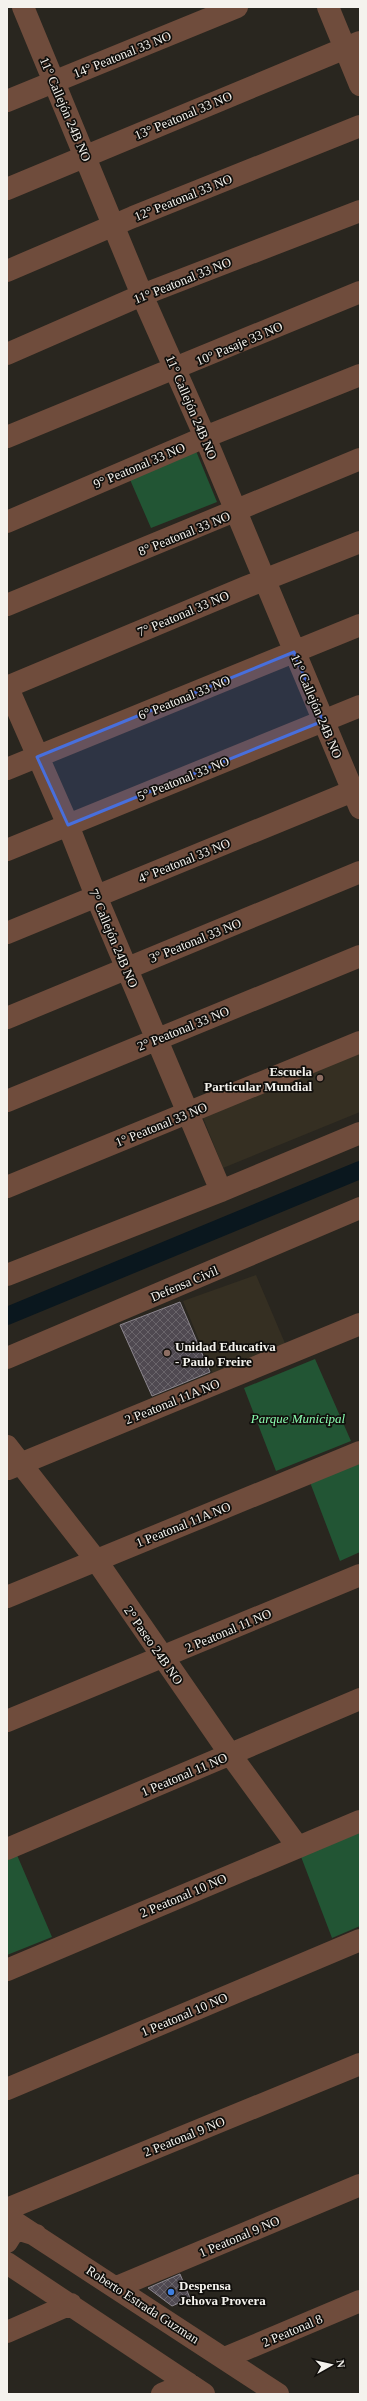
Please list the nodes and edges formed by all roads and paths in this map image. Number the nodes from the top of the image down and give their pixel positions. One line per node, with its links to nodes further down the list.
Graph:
1 (14, 7): 5 (street)
2 (23, 7): 7 (street, 11° Callejón 24B NO)
3 (237, 7): 7 (street, 14° Peatonal 33 NO)
4 (328, 7): 6 (street)
5 (7, 10)
6 (352, 45): 8 (street); 11 (street, 13° Peatonal 33 NO)
7 (55, 82): 9 (street, 14° Peatonal 33 NO); 11 (street, 11° Callejón 24B NO)
8 (360, 85)
9 (7, 101)
10 (360, 126): 14 (street, 12° Peatonal 33 NO)
11 (86, 156): 12 (street, 13° Peatonal 33 NO); 14 (street, 11° Callejón 24B NO)
12 (7, 189)
13 (360, 211): 17 (street, 11° Peatonal 33 NO)
14 (114, 226): 15 (street, 12° Peatonal 33 NO); 17 (street, 11° Callejón 24B NO)
15 (7, 271)
16 (360, 292): 19 (street, 10° Pasaje 33 NO)
17 (142, 295): 18 (street, 11° Peatonal 33 NO); 19 (street, 11° Callejón 24B NO)
18 (7, 354)
19 (176, 369): 21 (street, 10° Pasaje 33 NO); 22 (street, 11° Callejón 24B NO)
20 (360, 375): 22 (street, 9° Peatonal 33 NO)
21 (7, 436)
22 (205, 437): 24 (street, 11° Callejón 24B NO); 25 (street, 9° Peatonal 33 NO)
23 (360, 459): 24 (street, 8° Peatonal 33 NO)
24 (236, 512): 27 (street, 11° Callejón 24B NO); 28 (street, 8° Peatonal 33 NO)
25 (7, 522)
26 (360, 542): 27 (street, 7° Peatonal 33 NO)
27 (265, 581): 30 (street, 11° Callejón 24B NO); 31 (street, 7° Peatonal 33 NO)
28 (7, 605)
29 (360, 625): 30 (street, 6° Peatonal 33 NO)
30 (294, 652): 33 (street, 11° Callejón 24B NO); 34 (street, 6° Peatonal 33 NO)
31 (7, 686): 34 (street, 7° Callejón 24B NO)
32 (360, 706): 33 (street, 5° Peatonal 33 NO)
33 (323, 721): 36 (street, 11° Callejón 24B NO); 37 (street, 5° Peatonal 33 NO)
34 (37, 757): 35 (street, 6° Peatonal 33 NO); 37 (street, 7° Callejón 24B NO)
35 (7, 769)
36 (358, 795): 40 (street, 4° Peatonal 33 NO)
37 (68, 825): 38 (street, 5° Peatonal 33 NO); 40 (street, 7° Callejón 24B NO)
38 (7, 850)
39 (360, 872): 43 (street, 3° Peatonal 33 NO)
40 (96, 896): 41 (street, 4° Peatonal 33 NO); 43 (street, 7° Callejón 24B NO)
41 (7, 933)
42 (360, 956): 45 (street, 2° Peatonal 33 NO)
43 (126, 968): 44 (street, 3° Peatonal 33 NO); 45 (street, 7° Callejón 24B NO)
44 (7, 1018)
45 (156, 1039): 47 (street, 2° Peatonal 33 NO); 48 (street, 7° Callejón 24B NO)
46 (360, 1042): 48 (street, 1° Peatonal 33 NO)
47 (7, 1100)
48 (187, 1113): 50 (street, 1° Peatonal 33 NO); 51 (street, 7° Callejón 24B NO)
49 (360, 1133): 51 (street)
50 (7, 1187)
51 (221, 1191): 53 (street)
52 (360, 1208): 55 (street, Defensa Civil)
53 (7, 1275)
54 (360, 1324): 58 (street, 2 Peatonal 11A NO)
55 (7, 1358)
56 (7, 1446): 58 (street, 2° Paseo 24B NO)
57 (360, 1452): 59 (street, 1 Peatonal 11A NO)
58 (14, 1466): 59 (street, 2° Paseo 24B NO)
59 (96, 1560): 61 (street, 1 Peatonal 11A NO); 62 (street, 2° Paseo 24B NO)
60 (360, 1575): 62 (street, 2 Peatonal 11 NO)
61 (7, 1597)
62 (162, 1657): 64 (street, 2 Peatonal 11 NO); 65 (street, 2° Paseo 24B NO)
63 (360, 1699): 65 (street, 1 Peatonal 11 NO)
64 (7, 1721)
65 (230, 1754): 67 (street, 2° Paseo 24B NO); 68 (street, 1 Peatonal 11 NO)
66 (360, 1821): 67 (street, 2 Peatonal 10 NO)
67 (298, 1847): 70 (street, 2 Peatonal 10 NO)
68 (7, 1849)
69 (360, 1940): 72 (street, 1 Peatonal 10 NO)
70 (7, 1970)
71 (360, 2064): 74 (street, 2 Peatonal 9 NO)
72 (7, 2089)
73 (360, 2185): 79 (street, 1 Peatonal 9 NO)
74 (7, 2209)
75 (7, 2217): 76 (street, Roberto Estrada Guzman)
76 (36, 2235): 77 (street); 79 (street, Roberto Estrada Guzman)
77 (7, 2242)
78 (9, 2260): 81 (street)
79 (117, 2287): 83 (street, Roberto Estrada Guzman)
80 (360, 2301): 83 (street, 2 Peatonal 8)
81 (71, 2304): 82 (street); 84 (street)
82 (7, 2332)
83 (225, 2358): 86 (street, Roberto Estrada Guzman)
84 (196, 2388): 85 (street)
85 (162, 2394)
86 (278, 2394)

